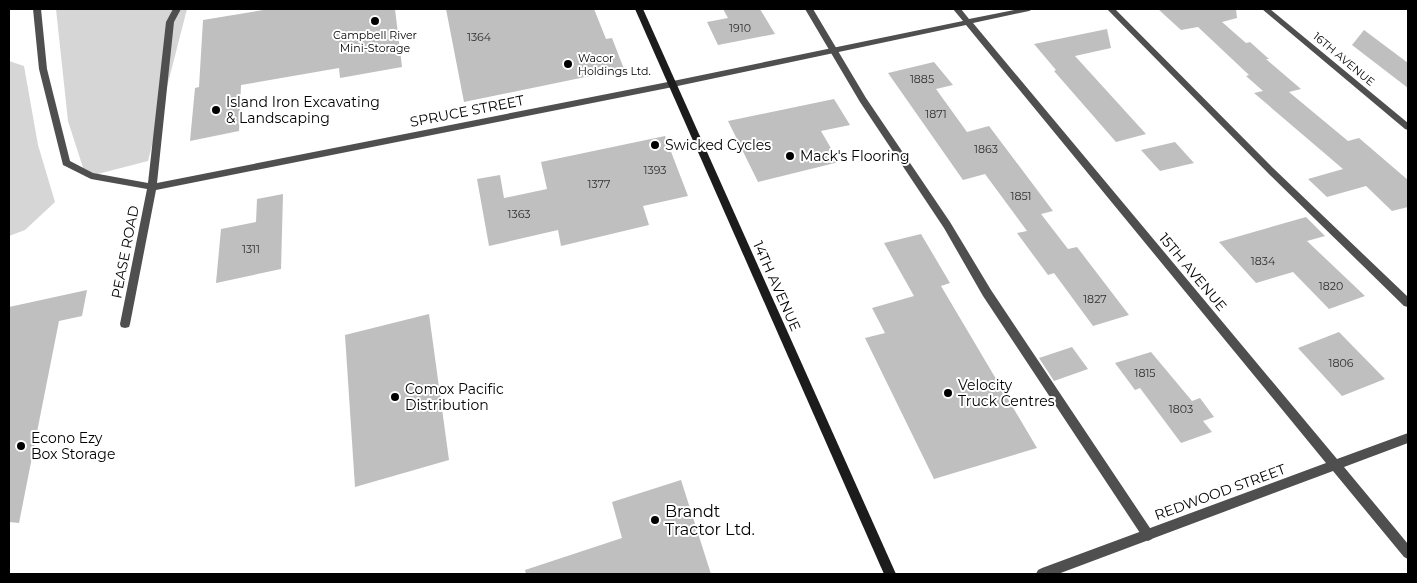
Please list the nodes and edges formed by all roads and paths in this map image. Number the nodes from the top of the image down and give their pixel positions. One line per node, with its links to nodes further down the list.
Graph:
1 (37, 9): 13 (street, SPRUCE STREET)
2 (177, 9): 13 (street, PEASE ROAD)
3 (639, 9): 11 (main road, 14TH AVENUE)
4 (809, 9): 10 (street)
5 (956, 9): 9 (street, 15TH AVENUE)
6 (1029, 9): 9 (street, SPRUCE STREET)
7 (1111, 9): 14 (street)
8 (1266, 9): 12 (street, 16TH AVENUE)
9 (967, 22): 10 (street, SPRUCE STREET); 17 (street, 15TH AVENUE)
10 (835, 50): 11 (street, SPRUCE STREET); 18 (street)
11 (673, 84): 13 (street, SPRUCE STREET); 20 (main road, 14TH AVENUE)
12 (1408, 128)
13 (152, 186): 15 (street, PEASE ROAD)
14 (1408, 303)
15 (125, 324)
16 (1408, 438): 17 (street, REDWOOD STREET)
17 (1335, 465): 18 (street, REDWOOD STREET); 19 (street, 15TH AVENUE)
18 (1148, 535): 21 (street, REDWOOD STREET)
19 (1408, 553)
20 (890, 574)
21 (1042, 574)

